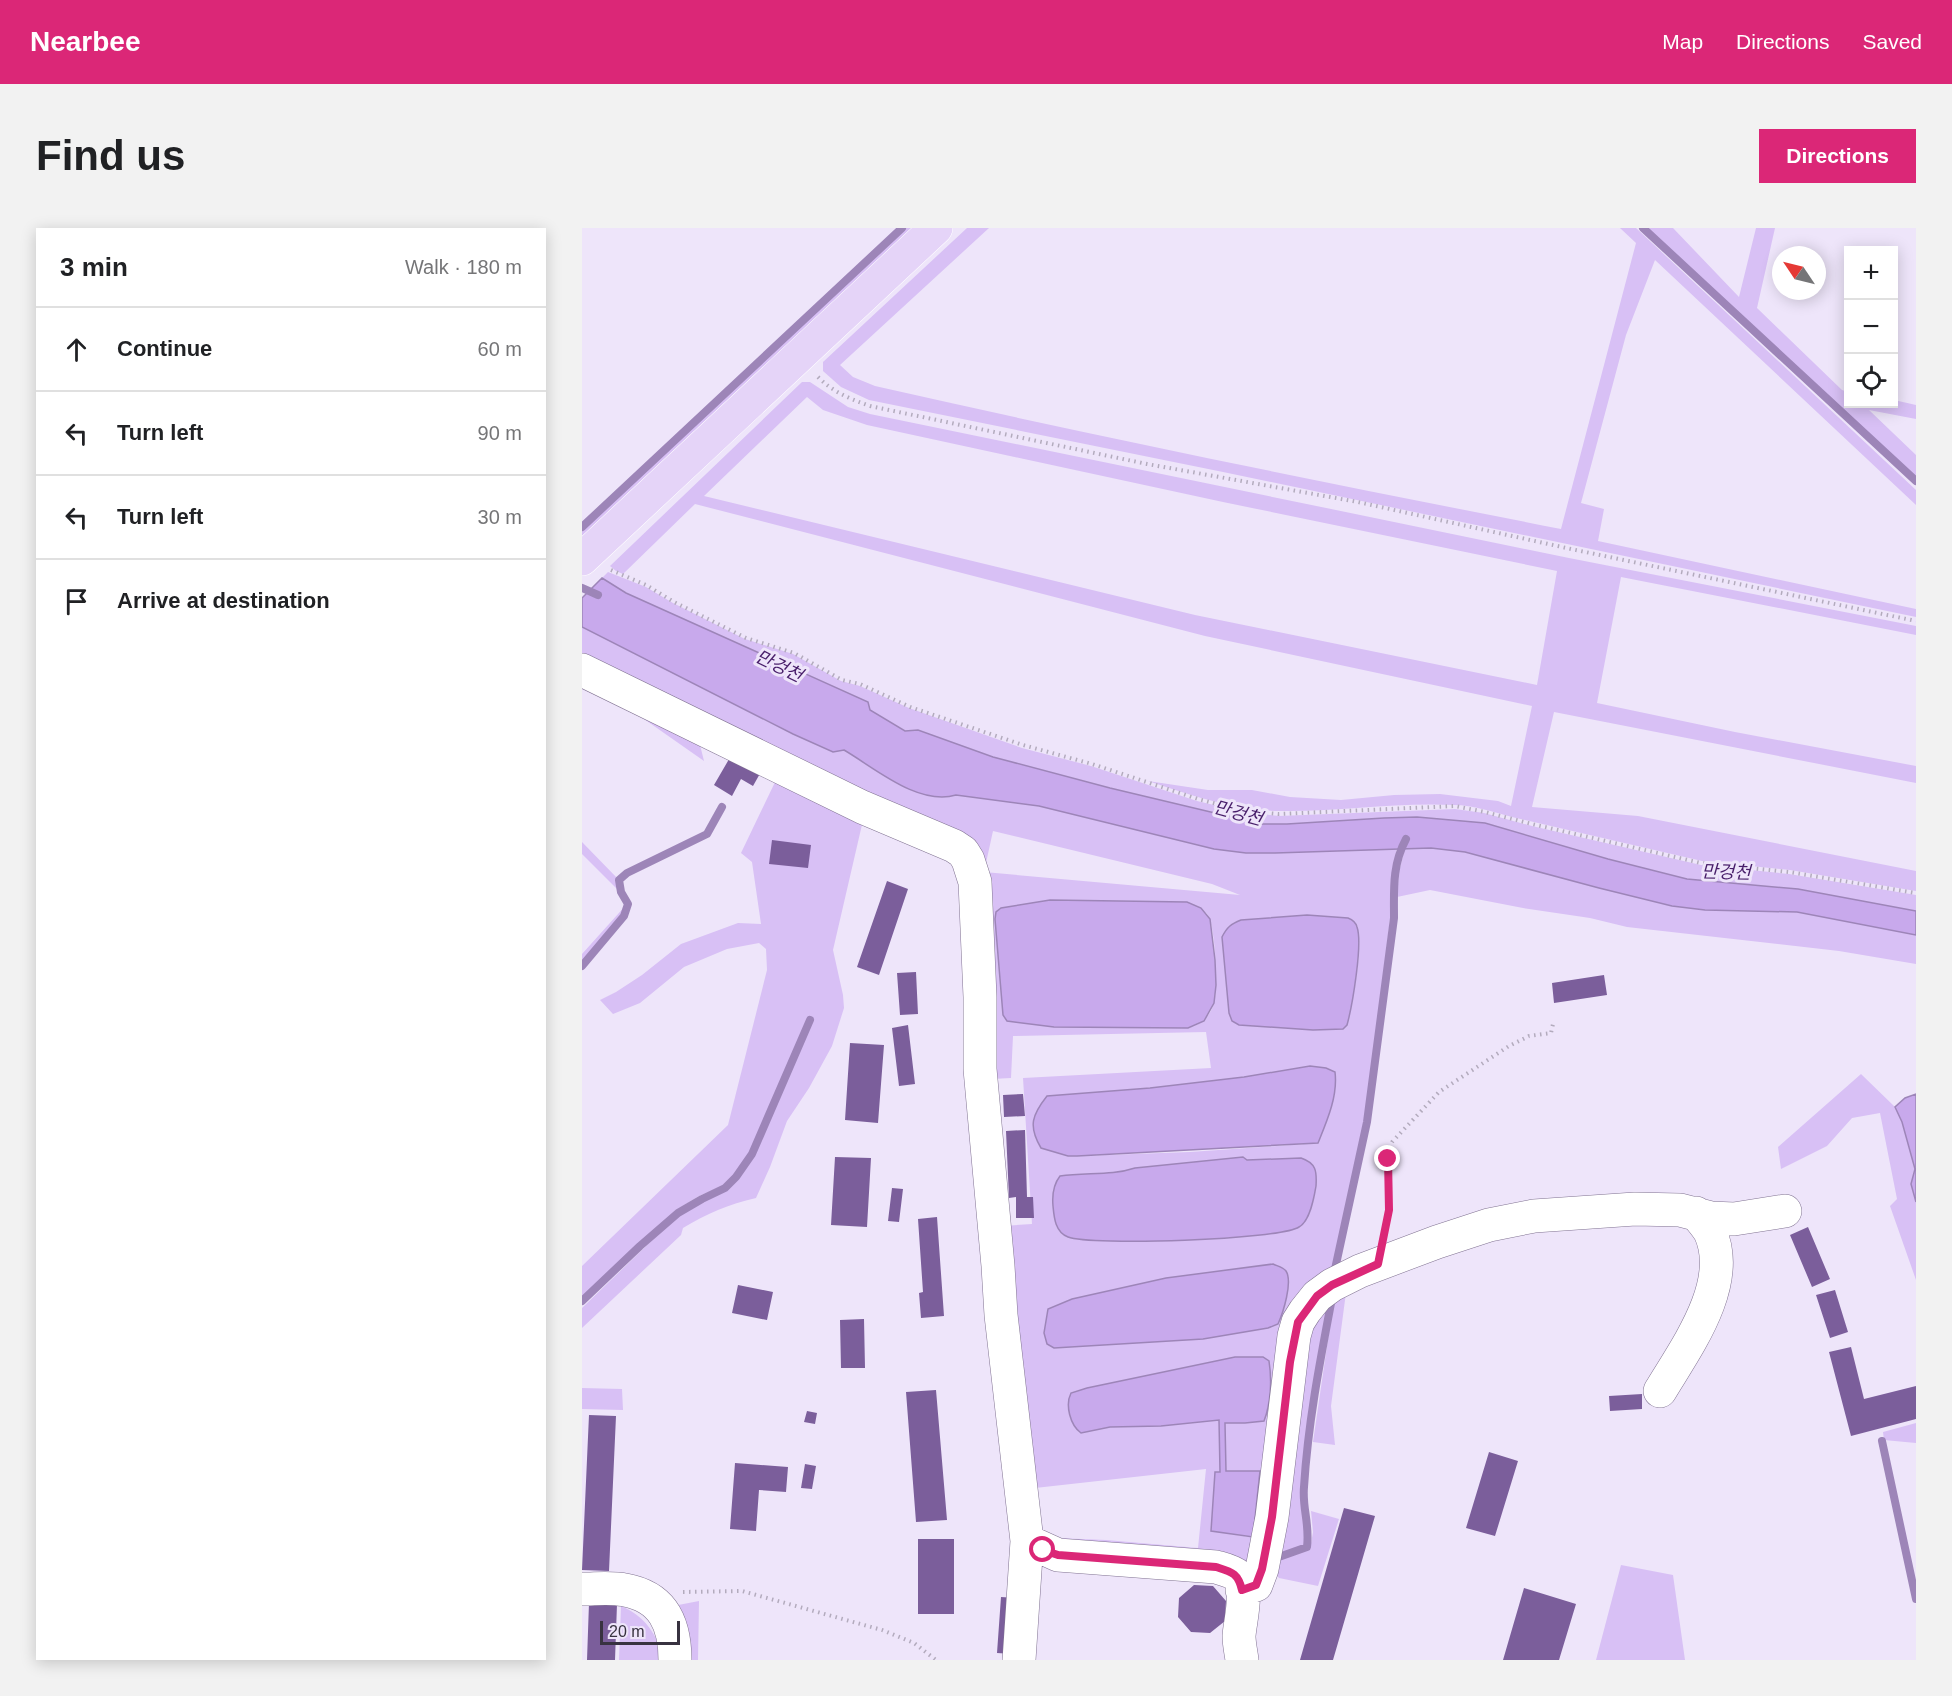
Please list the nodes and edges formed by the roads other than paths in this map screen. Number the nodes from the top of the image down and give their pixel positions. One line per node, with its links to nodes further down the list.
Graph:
1 (936, 228): 2 (main road)
2 (586, 556)
3 (582, 670): 7 (street)
4 (1785, 1211): 5 (street)
5 (1696, 1213): 6 (street); 9 (street)
6 (1660, 1391)
7 (1027, 1541): 9 (street); 11 (street)
8 (582, 1589): 10 (street)
9 (1242, 1590): 12 (street)
10 (675, 1660)
11 (1019, 1660)
12 (1242, 1660)

